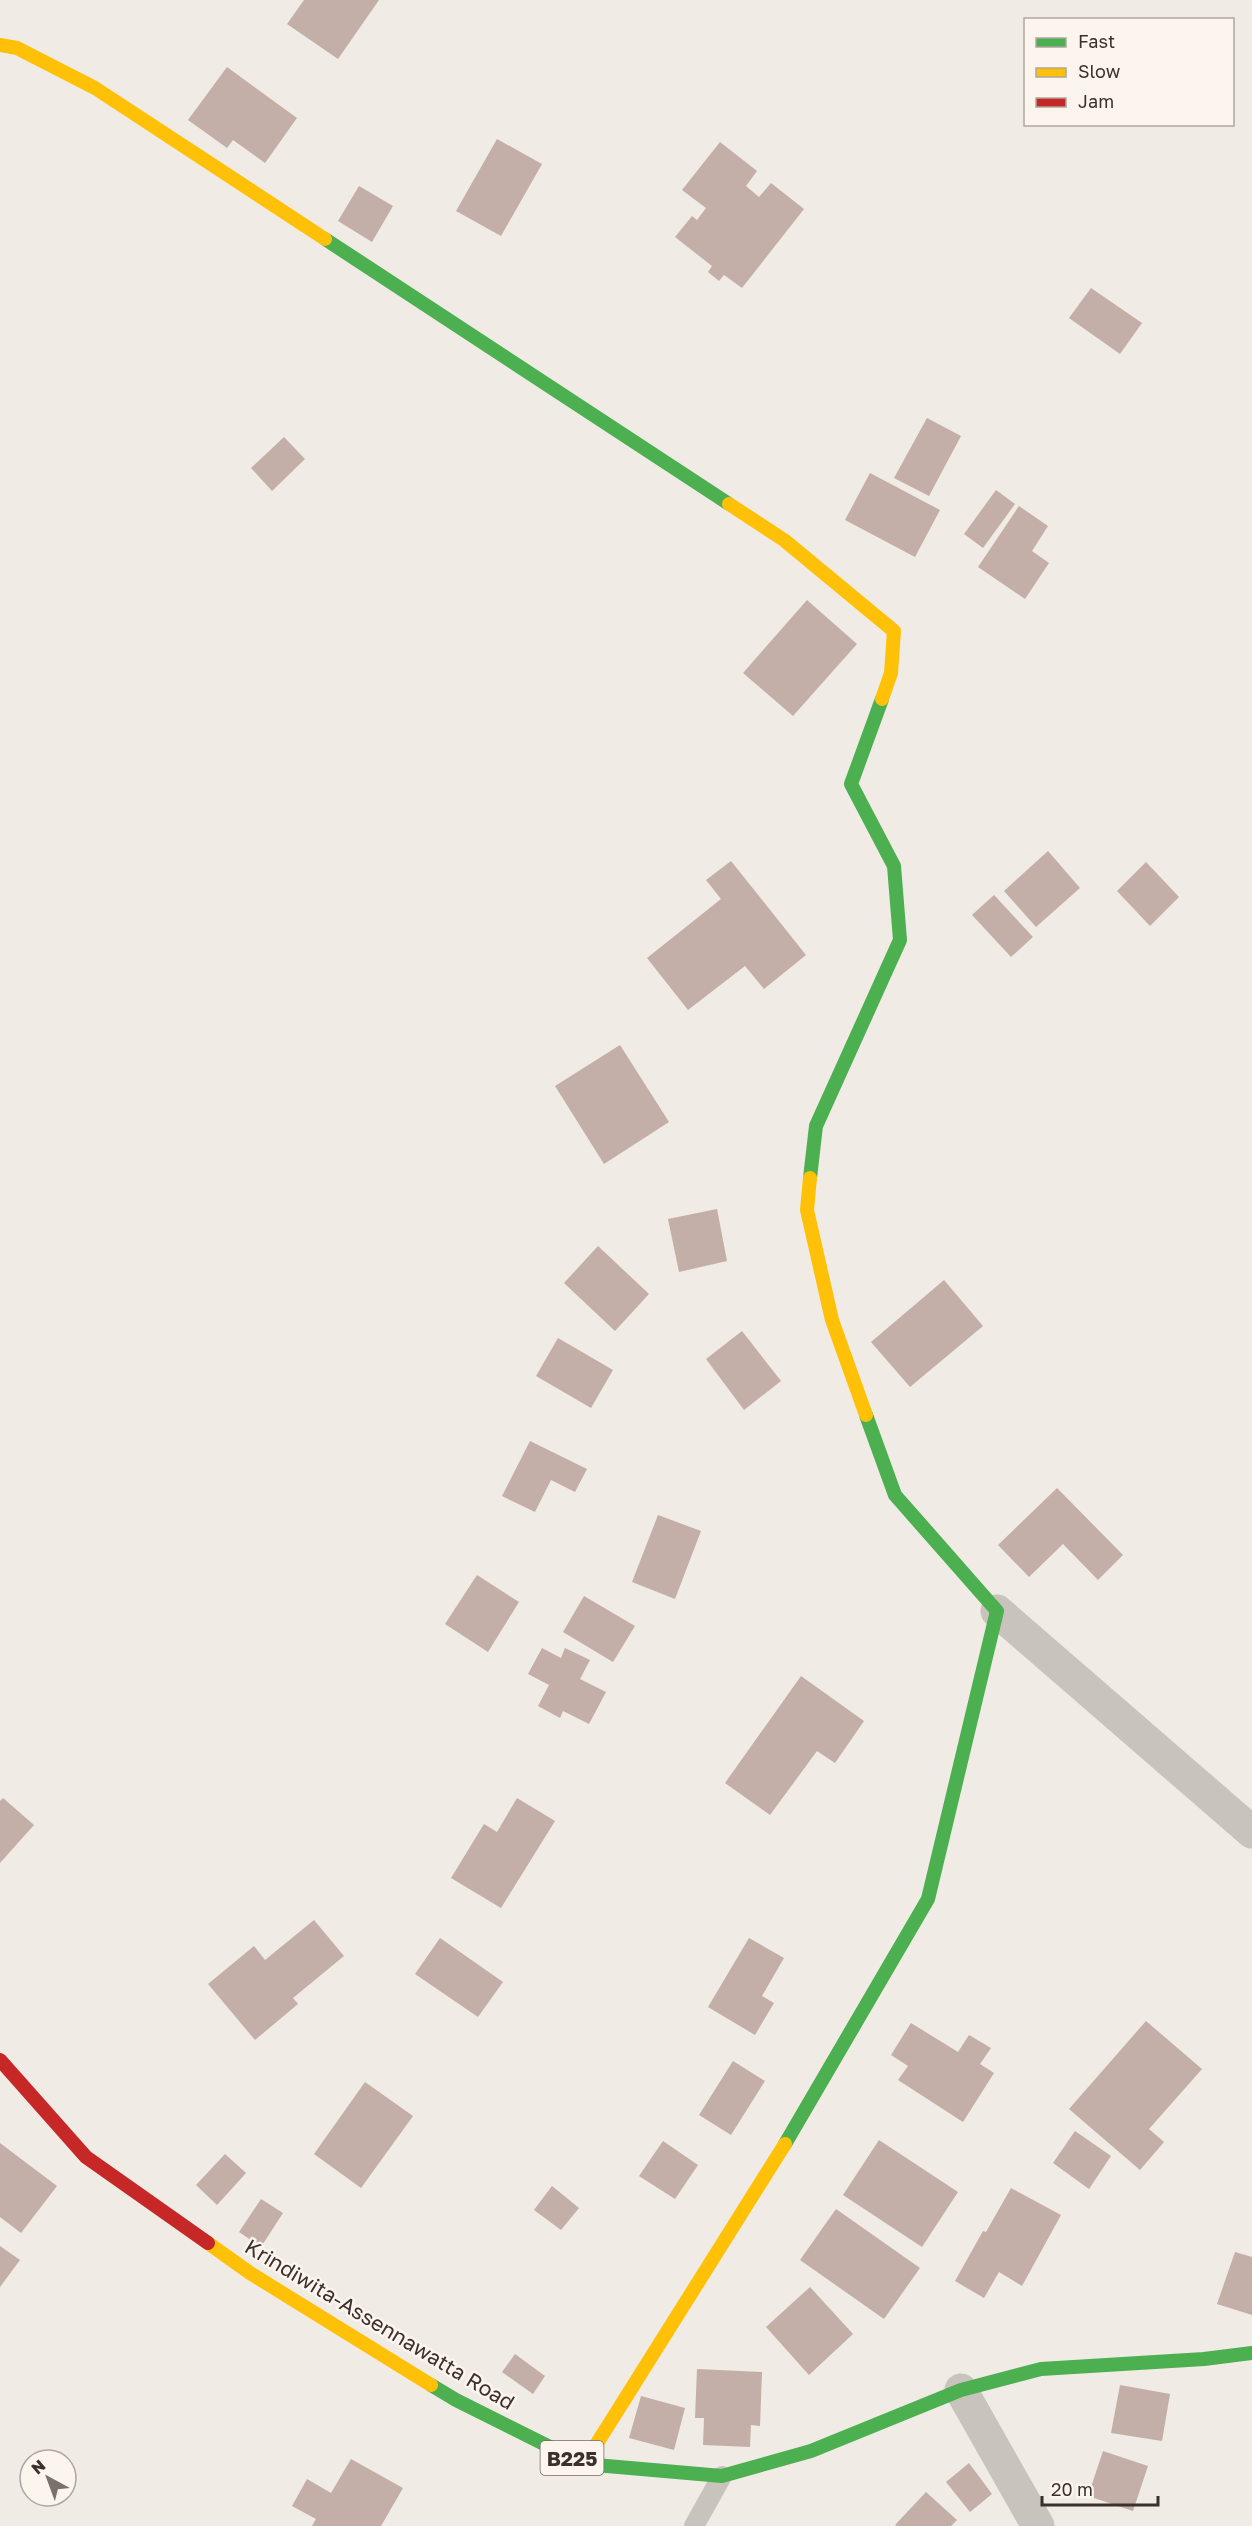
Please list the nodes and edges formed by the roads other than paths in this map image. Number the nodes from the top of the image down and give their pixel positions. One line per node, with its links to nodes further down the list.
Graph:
1 (0, 45): 2 (street)
2 (997, 1611): 3 (street); 7 (street)
3 (1252, 1832)
4 (2, 2067): 7 (street, Krindiwita-Assennawatta Road / B225)
5 (1252, 2353): 6 (street, Krindiwita-Assennawatta Road / B225)
6 (961, 2390): 8 (street, Krindiwita-Assennawatta Road / B225); 10 (street)
7 (584, 2464): 8 (street, Krindiwita-Assennawatta Road / B225)
8 (722, 2476): 9 (lane)
9 (694, 2526)
10 (1038, 2526)

